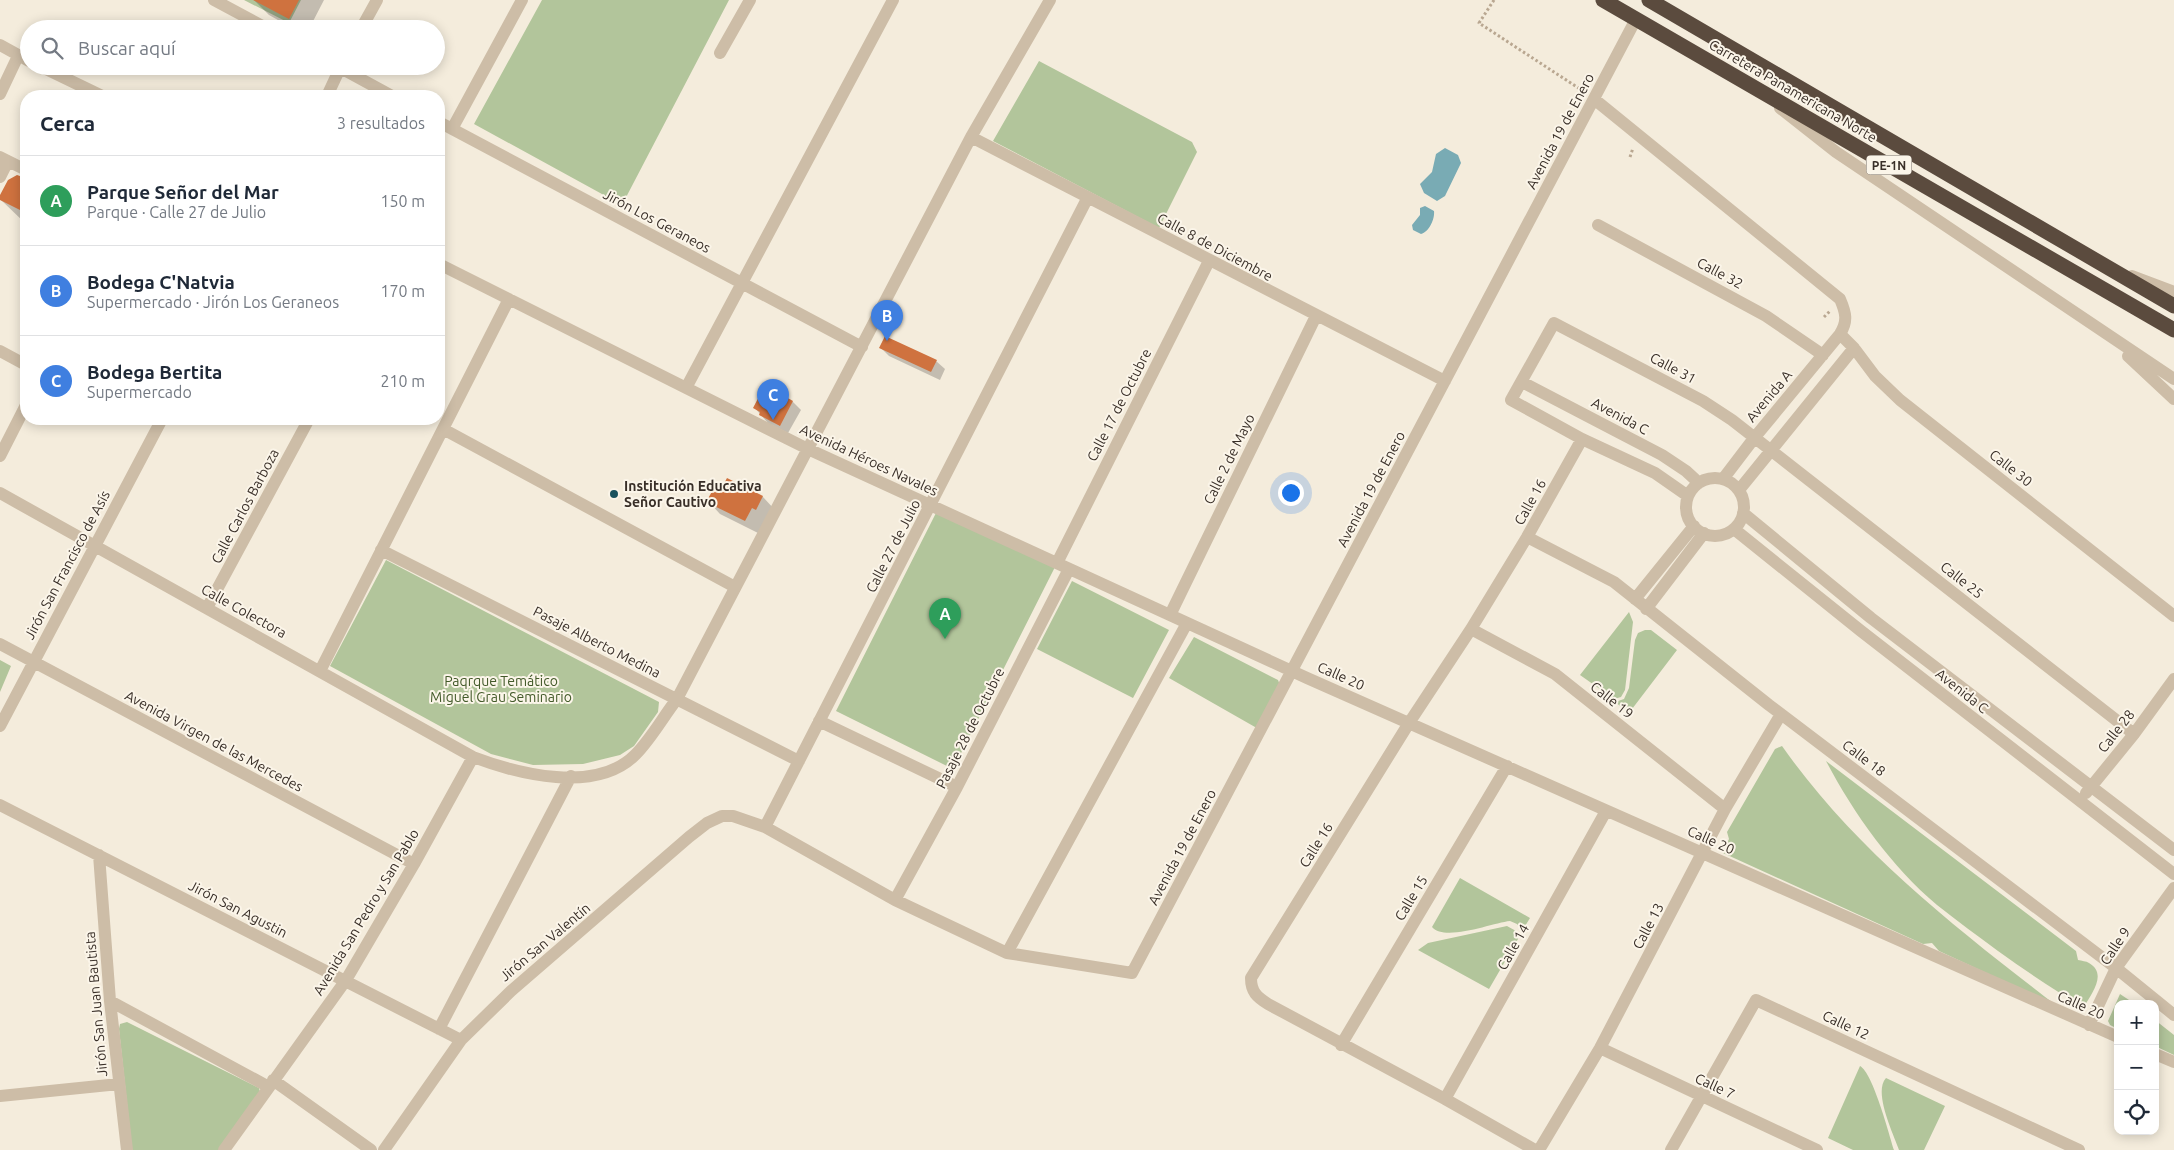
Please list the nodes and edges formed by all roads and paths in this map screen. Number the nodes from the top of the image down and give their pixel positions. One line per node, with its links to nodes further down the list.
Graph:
1 (214, 0): 11 (street)
2 (376, 0): 12 (street)
3 (522, 0): 29 (street)
4 (750, 0): 14 (street)
5 (893, 0): 39 (street)
6 (1050, 0): 30 (street, Calle Colectora)
7 (1494, 0): 27 (path)
8 (1603, 0): 10 (highway, Carretera Panamericana Norte / PE-1N)
9 (1649, 0): 37 (highway, Carretera Panamericana Norte / PE-1N)
10 (1636, 19): 22 (highway, Carretera Panamericana Norte / PE-1N); 27 (street, Avenida 19 de Enero)
11 (251, 20)
12 (366, 20)
13 (0, 45): 15 (street)
14 (720, 53)
15 (20, 56)
16 (0, 57): 17 (street)
17 (20, 58)
18 (20, 64): 26 (street)
19 (59, 75): 23 (street)
20 (336, 75): 24 (street)
21 (354, 75): 25 (street)
22 (1746, 82): 44 (street); 45 (highway, Carretera Panamericana Norte / PE-1N)
23 (90, 90)
24 (330, 90)
25 (381, 90)
26 (0, 94)
27 (1594, 99): 46 (street); 53 (street, Avenida 19 de Enero)
28 (445, 126): 29 (street, Jirón Los Geraneos)
29 (452, 130): 39 (street, Jirón Los Geraneos)
30 (972, 137): 34 (street, Calle 8 de Diciembre); 47 (street, Calle Colectora)
31 (4, 159): 32 (street); 33 (street)
32 (20, 167)
33 (0, 177)
34 (1088, 197): 36 (street, Calle 8 de Diciembre); 71 (street, Calle 27 de Julio)
35 (1598, 225): 50 (street, Calle 32)
36 (1209, 261): 43 (street, Calle 8 de Diciembre); 78 (street, Calle 17 de Octubre)
37 (2103, 264): 40 (street); 42 (highway, Carretera Panamericana Norte / PE-1N)
38 (445, 267): 41 (street, Avenida Héroes Navales)
39 (742, 283): 47 (street, Jirón Los Geraneos); 55 (street)
40 (2174, 292)
41 (509, 299): 55 (street, Avenida Héroes Navales); 60 (street)
42 (2174, 306)
43 (1316, 316): 53 (street, Calle 8 de Diciembre); 84 (street, Calle 2 de Mayo)
44 (2096, 327): 52 (street); 56 (street)
45 (2174, 330)
46 (1840, 334): 48 (street, Calle 30); 50 (street, Avenida A)
47 (862, 347): 63 (street, Calle Colectora)
48 (1854, 348): 64 (street); 85 (street, Calle 30)
49 (0, 351): 51 (street)
50 (1823, 355): 61 (street, Avenida A)
51 (20, 362)
52 (2174, 379)
53 (1445, 381): 91 (street, Avenida 19 de Enero)
54 (1522, 382): 61 (street, Calle 31); 62 (street); 67 (street, Avenida C)
55 (686, 388): 63 (street, Avenida Héroes Navales)
56 (2174, 399)
57 (20, 417): 65 (street)
58 (159, 425): 76 (street, Jirón San Francisco de Asís)
59 (305, 425): 82 (street, Calle Carlos Barboza)
60 (443, 429): 77 (street); 80 (street)
61 (1755, 437): 64 (street, Calle 31); 66 (street, Avenida A)
62 (1582, 439): 70 (street); 75 (street, Calle 16)
63 (808, 449): 71 (street, Avenida Héroes Navales); 80 (street, Calle Colectora)
64 (1772, 450): 68 (street); 98 (street, Calle 25)
65 (0, 456)
66 (1723, 479): 67 (street); 68 (street)
67 (1699, 483): 70 (street)
68 (1739, 490): 72 (street)
69 (0, 492): 76 (street, Calle Colectora)
70 (1688, 496): 74 (street)
71 (930, 505): 78 (street, Avenida Héroes Navales); 95 (street, Calle 27 de Julio)
72 (1744, 513): 73 (street); 103 (street, Avenida C)
73 (1734, 529): 74 (street); 105 (street, Avenida C)
74 (1699, 530): 81 (street); 83 (street)
75 (1527, 537): 81 (street, Calle 18); 87 (street, Calle 16)
76 (96, 546): 82 (street, Calle Colectora); 89 (street, Jirón San Francisco de Asís)
77 (382, 550): 90 (street); 93 (street, Pasaje Alberto Medina)
78 (1056, 563): 79 (street, Avenida Héroes Navales)
79 (1069, 569): 84 (street, Avenida Héroes Navales); 104 (street, Pasaje 28 de Octubre)
80 (735, 587): 93 (street, Calle Colectora)
81 (1635, 599): 83 (street, Calle 18)
82 (207, 608): 90 (street, Calle Colectora)
83 (1646, 609): 94 (street, Calle 18)
84 (1170, 615): 86 (street, Avenida Héroes Navales)
85 (2174, 616)
86 (1187, 623): 91 (street, Avenida Héroes Navales); 117 (street)
87 (1471, 629): 96 (street, Calle 16); 107 (street, Calle 19)
88 (0, 644): 89 (street, Avenida Virgen de las Mercedes)
89 (32, 662): 97 (street, Jirón San Francisco de Asís); 113 (street, Avenida Virgen de las Mercedes)
90 (320, 671): 99 (street, Calle Colectora)
91 (1292, 671): 96 (street, Calle 20); 119 (street, Avenida 19 de Enero)
92 (2174, 679): 98 (street, Calle 28)
93 (676, 699): 100 (street, Pasaje Alberto Medina); 102 (street, Calle Colectora)
94 (1781, 714): 107 (street, Calle 13); 118 (street, Calle 18)
95 (819, 721): 100 (street, Calle 27 de Julio); 104 (street)
96 (1409, 723): 101 (street, Calle 20); 127 (street, Calle 16)
97 (0, 726)
98 (2134, 734): 103 (street, Calle 28)
99 (474, 757): 102 (street, Calle Colectora); 113 (street, Avenida San Pedro y San Pablo)
100 (799, 761): 109 (street, Calle 27 de Julio)
101 (1507, 766): 108 (street, Calle 20); 127 (street, Calle 15)
102 (571, 776): 124 (street)
103 (2090, 787): 105 (street, Calle 28); 110 (street, Avenida C)
104 (957, 788): 116 (street, Pasaje 28 de Octubre)
105 (2080, 801): 114 (street, Avenida C)
106 (0, 805): 112 (street, Jirón San Agustin)
107 (1725, 809): 111 (street, Calle 13)
108 (1606, 810): 111 (street, Calle 20); 135 (street, Calle 14)
109 (765, 827): 116 (street, Jirón San Valentín); 126 (street, Jirón San Valentín)
110 (2174, 850)
111 (1703, 853): 123 (street, Calle 20); 128 (street, Calle 13)
112 (99, 855): 120 (street, Jirón San Agustin); 121 (street, Jirón San Juan Bautista)
113 (414, 864): 120 (street, Avenida San Pedro y San Pablo)
114 (2174, 874)
115 (2174, 888): 118 (street, Calle 9)
116 (895, 900): 117 (street, Jirón San Valentín)
117 (1007, 953): 119 (street, Jirón San Valentín)
118 (2116, 968): 122 (street, Calle 18); 123 (street, Calle 9)
119 (1132, 973)
120 (346, 980): 124 (street, Jirón San Agustin); 132 (street, Avenida San Pedro y San Pablo)
121 (110, 1001): 131 (street, Jirón San Juan Bautista); 132 (street)
122 (2174, 1015)
123 (2089, 1025): 125 (street, Calle 20)
124 (438, 1029): 126 (street, Jirón San Agustin)
125 (2114, 1035)
126 (461, 1040): 139 (street, Jirón San Valentín)
127 (1342, 1044): 135 (street, Calle 16)
128 (1600, 1048): 134 (street, Calle 7); 141 (street, Calle 13)
129 (2159, 1056): 130 (street)
130 (2174, 1062)
131 (119, 1084): 133 (street); 136 (street, Jirón San Juan Bautista)
132 (271, 1084): 137 (street, Avenida San Pedro y San Pablo); 138 (street)
133 (0, 1096)
134 (1702, 1096): 142 (street, Calle 12); 143 (street, Calle 7); 144 (street, Calle 12)
135 (1445, 1099): 140 (street, Calle 16)
136 (127, 1150)
137 (224, 1150)
138 (371, 1150)
139 (384, 1150)
140 (1535, 1150)
141 (1539, 1150)
142 (1671, 1150)
143 (1817, 1150)
144 (2079, 1150)

